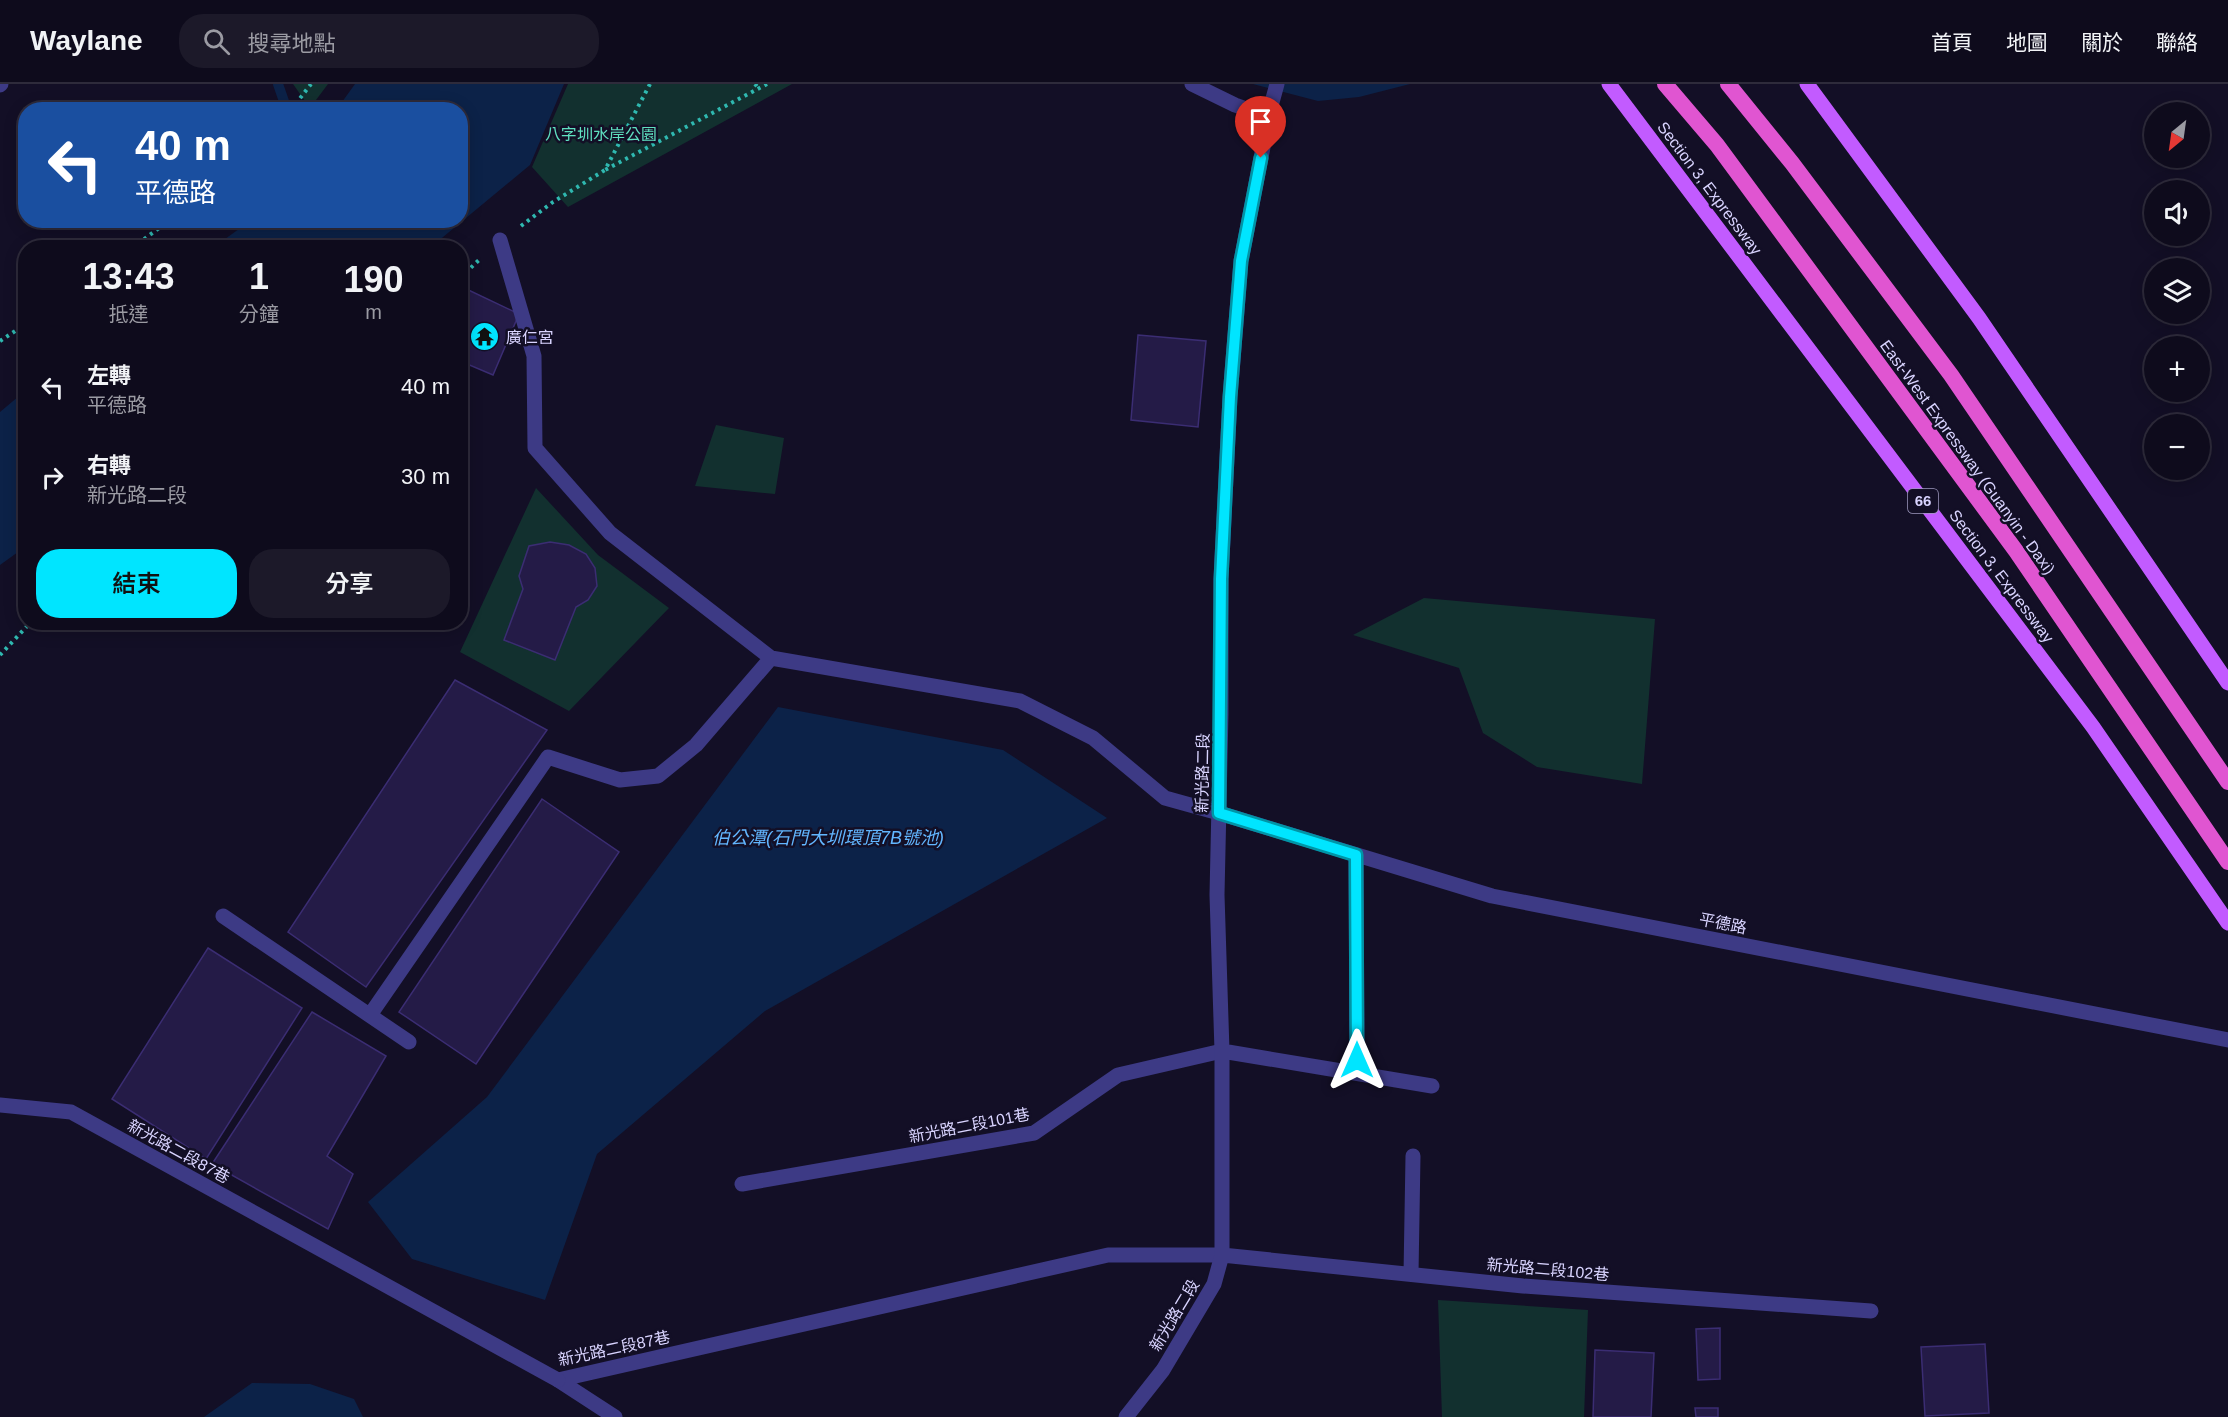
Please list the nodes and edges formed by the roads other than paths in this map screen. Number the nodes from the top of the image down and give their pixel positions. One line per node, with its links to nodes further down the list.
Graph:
1 (1192, 84): 7 (street)
2 (1277, 84): 7 (street, 新光路二段)
3 (1609, 84): 16 (main road, Section 3, Expressway / 66)
4 (1665, 84): 14 (highway, East-West Expressway (Guanyin - Daxi))
5 (1728, 84): 11 (highway, East-West Expressway (Guanyin - Daxi))
6 (1807, 84): 10 (main road)
7 (1270, 111): 12 (street, 新光路二段)
8 (500, 240): 9 (street)
9 (771, 658): 12 (street, 平德路); 17 (street)
10 (2228, 683)
11 (2228, 782)
12 (1219, 813): 13 (street, 平德路); 20 (street, 新光路二段)
13 (1356, 855): 18 (street, 平德路); 21 (street)
14 (2228, 861)
15 (223, 916): 17 (street)
16 (2228, 923)
17 (370, 1015): 19 (street)
18 (2228, 1040)
19 (409, 1042)
20 (1222, 1051): 22 (street); 25 (street, 新光路二段101巷); 26 (street, 新光路二段)
21 (1357, 1060)
22 (1432, 1086)
23 (0, 1105): 29 (street, 新光路二段87巷)
24 (1413, 1156): 27 (street)
25 (742, 1184)
26 (1222, 1255): 27 (street, 新光路二段102巷); 29 (street, 新光路二段87巷); 31 (street, 新光路二段)
27 (1411, 1274): 28 (street, 新光路二段102巷)
28 (1871, 1311)
29 (558, 1380): 30 (street)
30 (615, 1417)
31 (1126, 1417)

